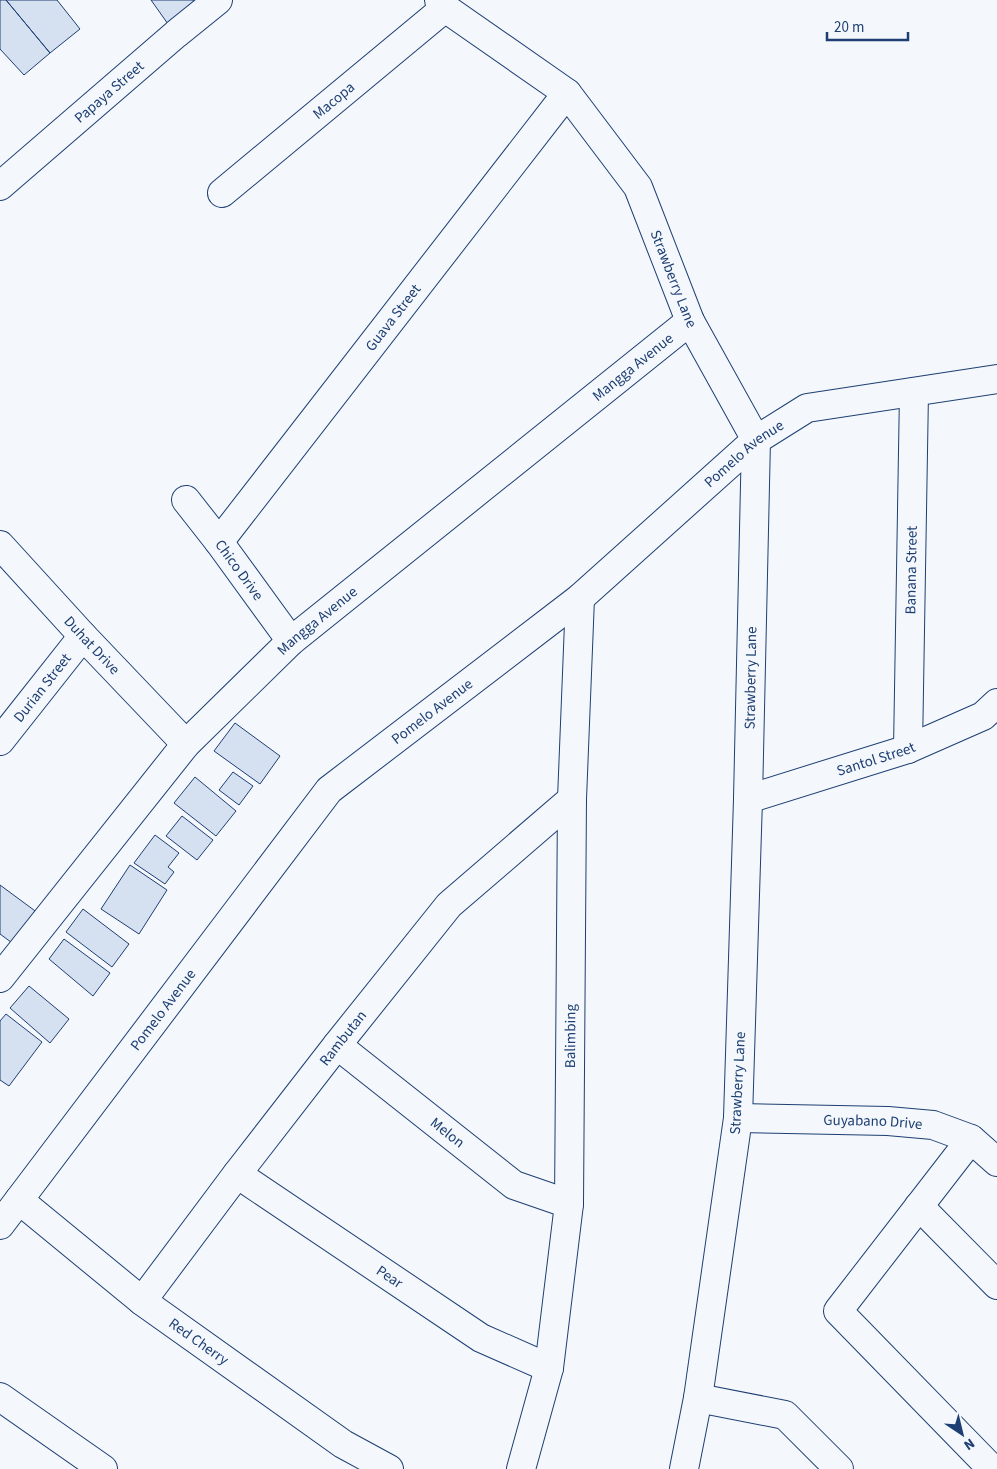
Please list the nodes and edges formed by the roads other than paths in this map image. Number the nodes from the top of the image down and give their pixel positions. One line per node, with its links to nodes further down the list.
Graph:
1 (218, 0): 4 (street, Papaya Street)
2 (442, 4): 3 (street, Strawberry Lane); 5 (street, Macopa)
3 (567, 93): 6 (street, Strawberry Lane); 11 (street, Guava Street)
4 (0, 186)
5 (222, 193)
6 (690, 321): 9 (street, Strawberry Lane); 15 (street, Mangga Avenue)
7 (997, 379): 8 (street, Pomelo Avenue)
8 (914, 392): 9 (street, Pomelo Avenue); 19 (street, Banana Street)
9 (756, 440): 13 (street, Pomelo Avenue); 21 (street, Strawberry Lane)
10 (186, 500): 11 (street, Chico Drive)
11 (219, 542): 15 (street, Chico Drive)
12 (0, 544): 14 (street, Duhat Drive)
13 (580, 598): 20 (street, Balimbing); 28 (street, Pomelo Avenue)
14 (83, 636): 17 (street, Durian Street); 18 (street, Duhat Drive)
15 (290, 641): 18 (street, Mangga Avenue)
16 (997, 703): 19 (street, Santol Street)
17 (0, 741)
18 (186, 744): 22 (street, Mangga Avenue)
19 (908, 749): 21 (street, Santol Street)
20 (572, 799): 23 (street, Rambutan); 29 (street, Balimbing)
21 (748, 799): 24 (street, Strawberry Lane)
22 (0, 978)
23 (336, 1045): 27 (street, Rambutan); 29 (street, Melon)
24 (738, 1118): 25 (street, Guyabano Drive); 36 (street, Strawberry Lane)
25 (970, 1140): 26 (street, Guyabano Drive); 30 (street)
26 (997, 1162)
27 (237, 1174): 33 (street, Rambutan); 34 (street, Pear)
28 (19, 1200): 31 (street, Pomelo Avenue); 33 (street, Red Cherry)
29 (569, 1204): 34 (street, Balimbing)
30 (919, 1206): 32 (street); 42 (street)
31 (0, 1225)
32 (997, 1285)
33 (142, 1301): 38 (street, Red Cherry)
34 (549, 1368): 39 (street, Balimbing)
35 (0, 1397): 37 (street)
36 (698, 1398): 40 (street, Strawberry Lane); 41 (street)
37 (103, 1469)
38 (389, 1469)
39 (520, 1469)
40 (684, 1469)
41 (839, 1469)
42 (992, 1469)

